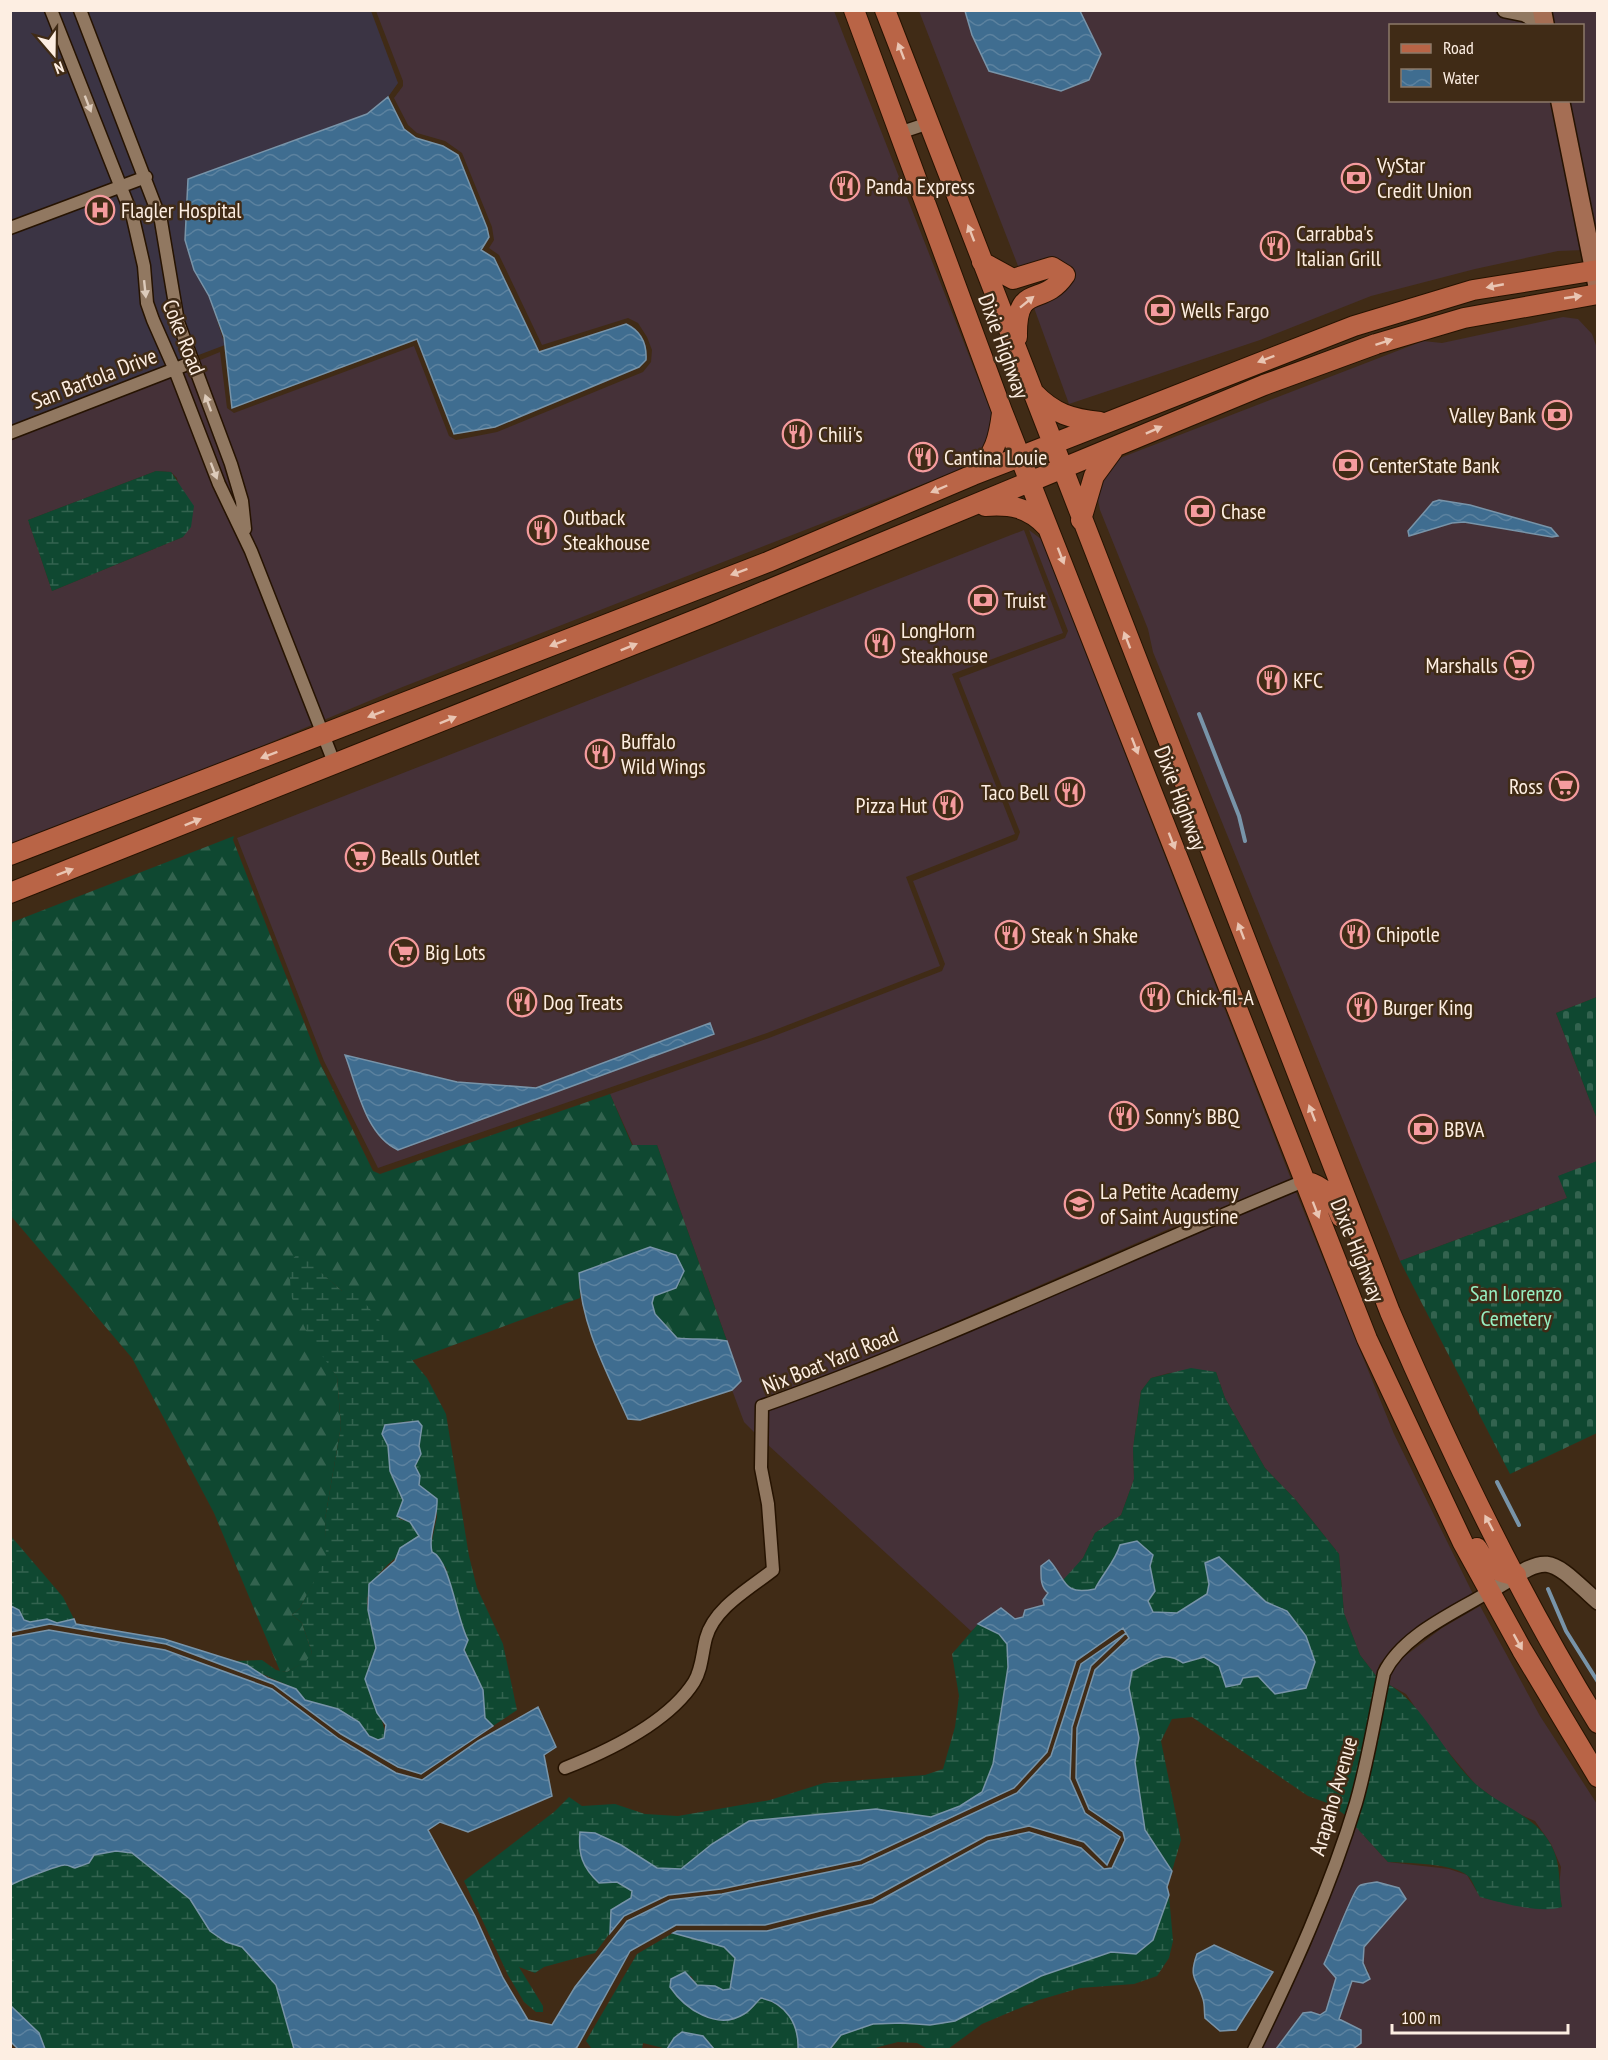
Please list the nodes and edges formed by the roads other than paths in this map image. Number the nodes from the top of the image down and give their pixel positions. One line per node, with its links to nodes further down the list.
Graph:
1 (51, 10): 11 (street, Coke Road, one-way to 11)
2 (80, 10): 10 (street, Coke Road)
3 (854, 10): 9 (main road, Dixie Highway)
4 (885, 10): 8 (main road, Dixie Highway, one-way to 4)
5 (1505, 10): 6 (street)
6 (1542, 24)
7 (1560, 102): 14 (main road)
8 (929, 123): 9 (street); 13 (main road, Dixie Highway, one-way to 8)
9 (902, 132): 22 (main road, Dixie Highway)
10 (146, 177): 11 (street); 19 (street, Coke Road)
11 (120, 186): 12 (street); 20 (street, Coke Road, one-way to 20)
12 (10, 228)
13 (982, 262): 17 (main road, Dixie Highway); 17 (main road, one-way to 13)
14 (1596, 270): 15 (main road); 16 (main road, one-way to 16)
15 (1598, 292): 18 (main road, one-way to 15)
16 (1320, 338): 18 (main road); 23 (main road, one-way to 23)
17 (1017, 347): 21 (main road, Dixie Highway)
18 (1329, 361): 25 (main road, one-way to 18)
19 (193, 362): 20 (street, San Bartola Drive); 34 (street, Coke Road, one-way to 19)
20 (175, 370): 24 (street, San Bartola Drive); 34 (street, Coke Road, one-way to 34)
21 (1030, 388): 23 (main road); 26 (main road, Dixie Highway)
22 (1002, 411): 27 (main road, Dixie Highway); 29 (main road)
23 (1103, 423): 26 (main road)
24 (10, 433)
25 (1123, 443): 28 (main road); 32 (main road)
26 (1052, 444): 27 (main road); 28 (main road, Dixie Highway)
27 (1021, 457): 29 (main road); 30 (main road, Dixie Highway)
28 (1062, 470): 30 (main road); 32 (main road, Dixie Highway)
29 (973, 475): 35 (main road, one-way to 35)
30 (1031, 482): 31 (main road); 33 (main road, Dixie Highway)
31 (967, 508): 33 (main road); 36 (main road)
32 (1081, 520): 42 (main road, Dixie Highway, one-way to 32)
33 (1051, 531): 41 (main road, Dixie Highway, one-way to 41)
34 (246, 540): 37 (street, Coke Road)
35 (768, 562): 36 (main road); 37 (main road, one-way to 37)
36 (710, 614): 38 (main road, one-way to 36)
37 (323, 734): 38 (street, Coke Road); 39 (main road, one-way to 39)
38 (335, 765): 40 (main road, one-way to 38)
39 (10, 855)
40 (10, 893)
41 (1218, 960): 43 (main road); 44 (main road, Dixie Highway)
42 (1322, 1139): 43 (main road); 46 (main road, Dixie Highway)
43 (1324, 1167): 44 (main road)
44 (1304, 1181): 45 (main road, Dixie Highway, one-way to 45); 46 (main road); 51 (street, Nix Boat Yard Road)
45 (1333, 1253): 47 (main road); 48 (main road, Dixie Highway)
46 (1402, 1341): 47 (main road, Dixie Highway, one-way to 46)
47 (1516, 1575): 48 (street); 49 (street); 50 (main road, Dixie Highway)
48 (1490, 1591): 52 (main road, Dixie Highway, one-way to 52); 53 (street, Arapaho Avenue)
49 (1598, 1602)
50 (1598, 1723)
51 (565, 1768)
52 (1598, 1777)
53 (1254, 2049)

